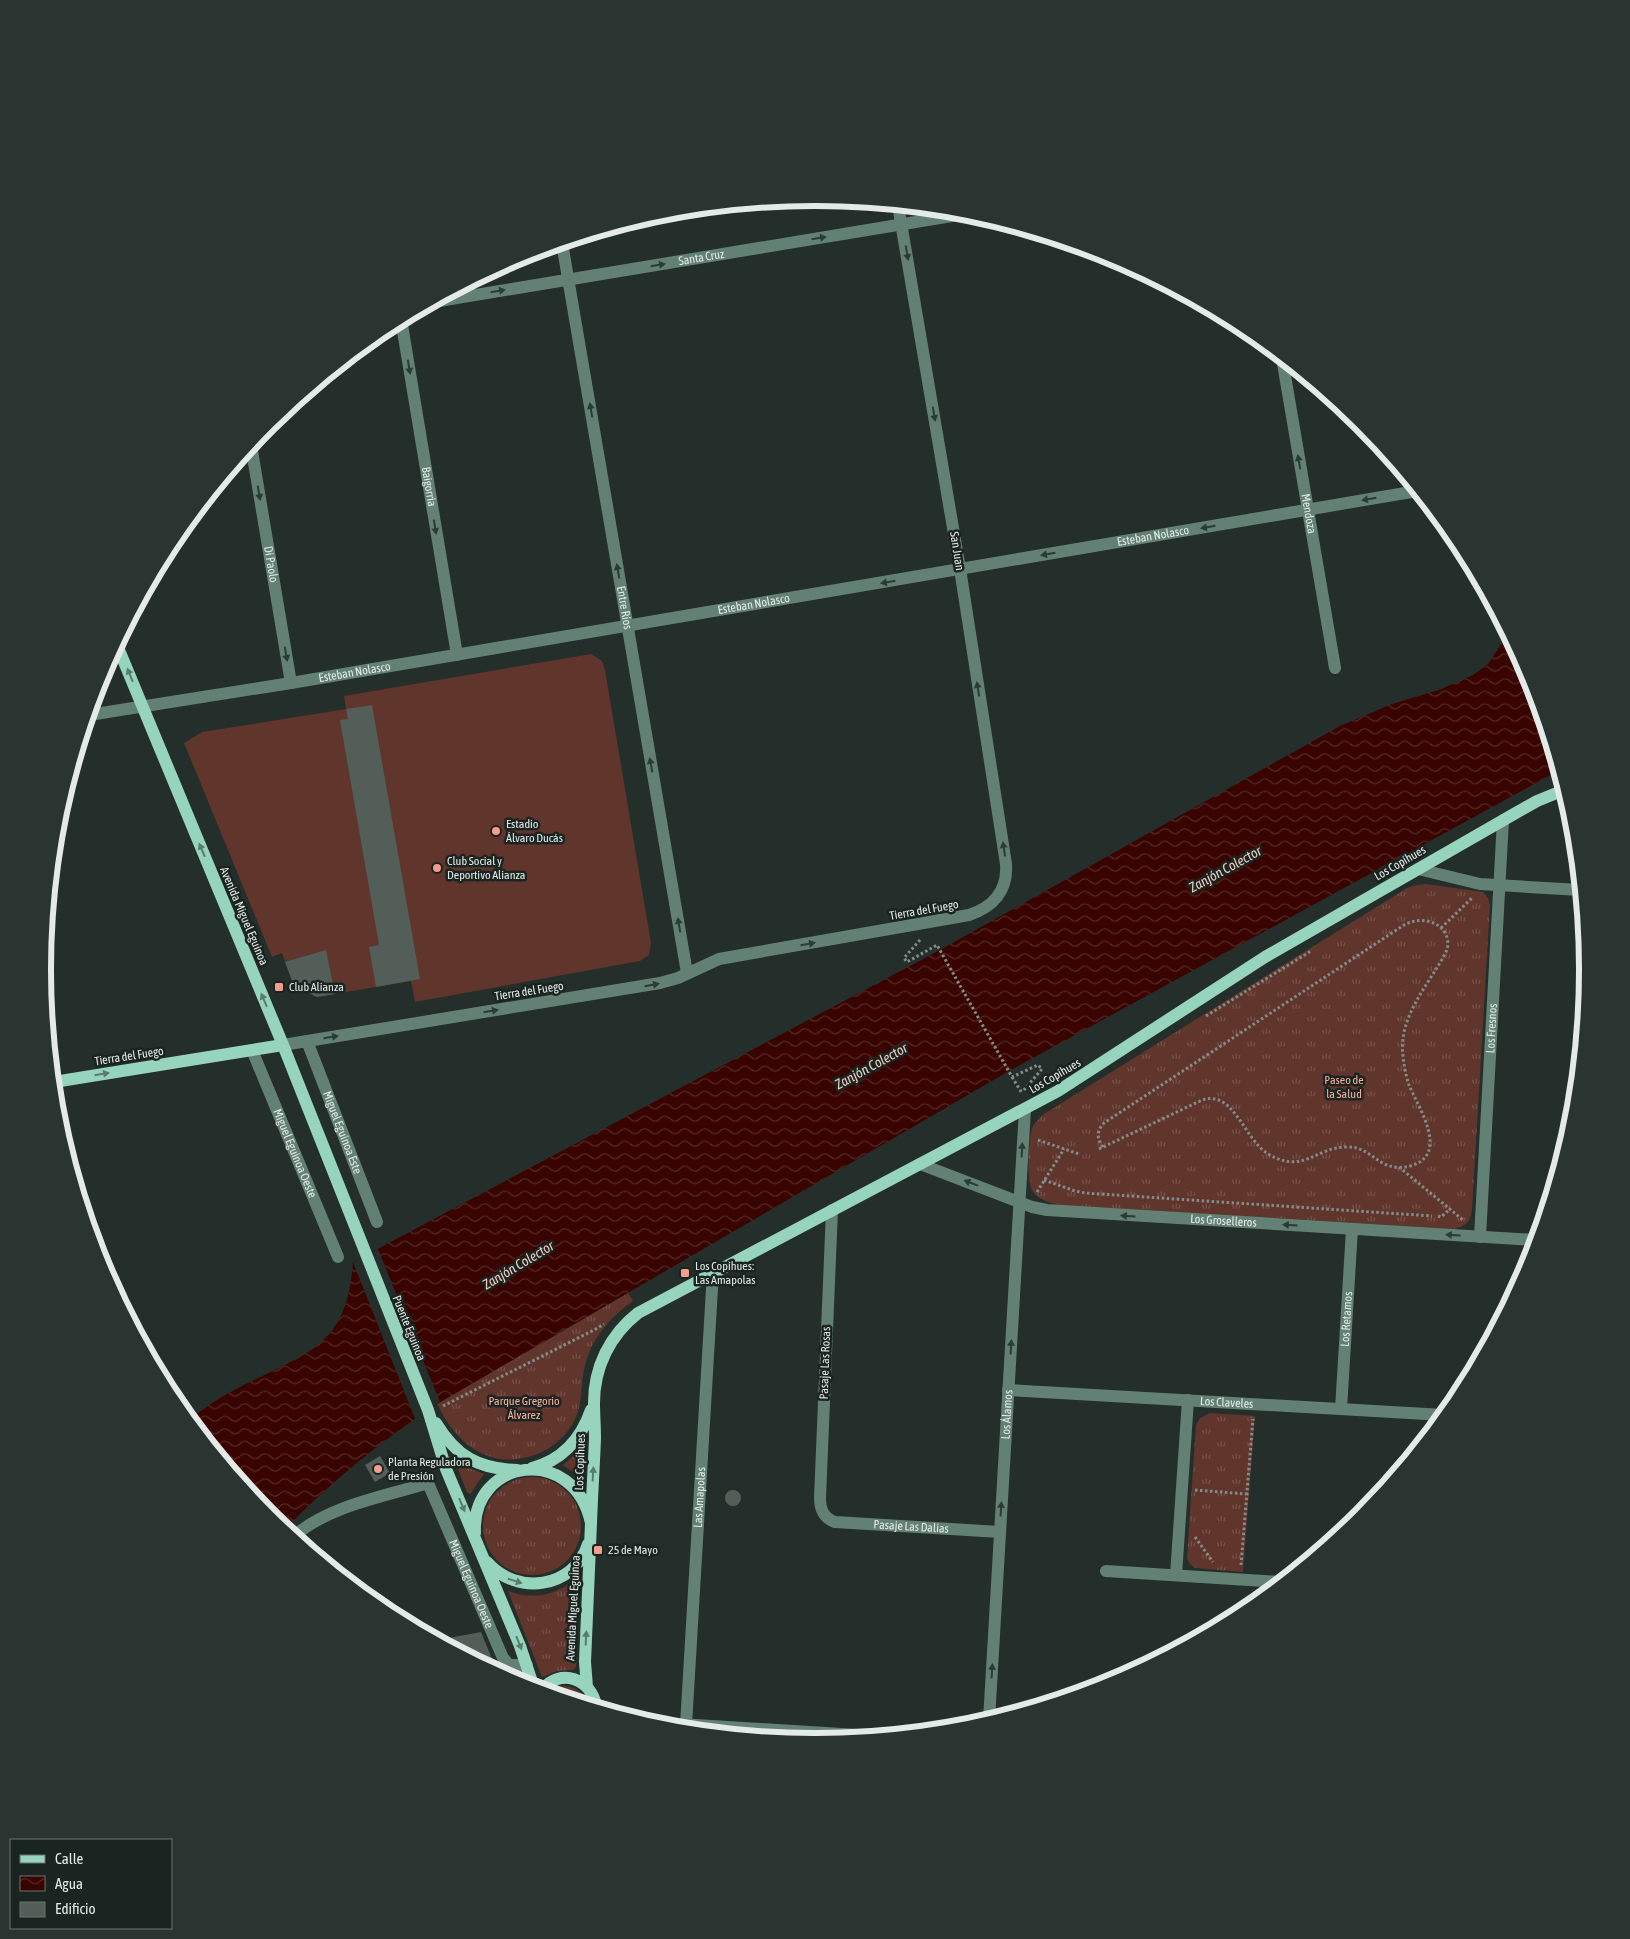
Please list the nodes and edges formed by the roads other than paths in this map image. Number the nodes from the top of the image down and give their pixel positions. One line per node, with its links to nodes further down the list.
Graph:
1 (899, 210): 3 (street, San Juan)
2 (945, 217): 3 (street, Santa Cruz)
3 (902, 224): 5 (street, Santa Cruz, one-way to 3); 12 (street, San Juan, one-way to 12)
4 (563, 249): 5 (street, Entre Ríos)
5 (569, 280): 6 (street, Santa Cruz, one-way to 5); 13 (street, Entre Ríos, one-way to 5)
6 (450, 299)
7 (402, 327): 15 (street, Baigorria, one-way to 15)
8 (1283, 367): 11 (street, Mendoza, one-way to 8)
9 (252, 454): 17 (street, Di Paolo, one-way to 17)
10 (1410, 492): 11 (street, Esteban Nolasco, one-way to 11)
11 (1307, 510): 12 (street, Esteban Nolasco, one-way to 12); 16 (street, Mendoza)
12 (960, 569): 13 (street, Esteban Nolasco, one-way to 13); 25 (street, San Juan, one-way to 12)
13 (628, 626): 15 (street, Esteban Nolasco); 26 (street, Entre Ríos, one-way to 13)
14 (120, 653): 18 (main road, Avenida Miguel Eguinoa, one-way to 14)
15 (456, 655): 17 (street, Esteban Nolasco)
16 (1335, 668)
17 (291, 683): 18 (street, Esteban Nolasco)
18 (142, 705): 19 (street, Esteban Nolasco); 28 (main road, Avenida Miguel Eguinoa, one-way to 18)
19 (96, 714)
20 (1558, 793): 21 (main road, Los Copíhues)
21 (1503, 820): 22 (main road, Los Copíhues); 23 (street, Los Fresnos)
22 (1418, 869): 23 (street); 31 (main road, Los Copíhues)
23 (1499, 886): 24 (street); 37 (street, Los Fresnos)
24 (1574, 890)
25 (999, 896): 26 (street, Tierra del Fuego, one-way to 25)
26 (687, 973): 27 (street, Tierra del Fuego, one-way to 26)
27 (307, 1041): 28 (street, Tierra del Fuego); 35 (street, Miguel Eguinoa Este)
28 (283, 1045): 29 (main road, Tierra del Fuego); 39 (main road, Avenida Miguel Eguinoa)
29 (252, 1050): 30 (main road, Tierra del Fuego, one-way to 29); 40 (street, Miguel Eguinoa Oeste)
30 (60, 1081)
31 (1025, 1109): 32 (main road, Los Copíhues); 33 (street, Los Álamos, one-way to 31)
32 (920, 1164): 33 (street, Los Groselleros, one-way to 32); 34 (main road, Los Copíhues)
33 (1019, 1202): 36 (street, Los Groselleros, one-way to 33); 42 (street, Los Álamos, one-way to 33)
34 (832, 1210): 41 (main road, Los Copíhues); 49 (street, Pasaje Las Rosas)
35 (377, 1222)
36 (1352, 1229): 37 (street, Los Groselleros, one-way to 36); 45 (street, Los Retamos)
37 (1480, 1237): 38 (street, Los Groselleros)
38 (1529, 1240)
39 (365, 1256): 46 (main road, Puente Eguinoa)
40 (338, 1257)
41 (713, 1272): 44 (main road, Los Copíhues); 63 (street, Las Amapolas)
42 (1008, 1390): 43 (street, Los Claveles); 52 (street, Los Álamos, one-way to 42)
43 (1188, 1400): 45 (street, Los Claveles); 55 (street)
44 (594, 1403): 48 (main road, Los Copíhues); 50 (main road, Los Copíhues, one-way to 44)
45 (1341, 1409): 47 (street, Los Claveles)
46 (428, 1410): 48 (main road, Avenida Miguel Eguinoa); 53 (main road, Avenida Miguel Eguinoa, one-way to 53)
47 (1435, 1414)
48 (525, 1470): 50 (main road, Avenida Miguel Eguinoa); 53 (main road, Avenida Miguel Eguinoa)
49 (824, 1515): 52 (street, Pasaje Las Dalias)
50 (591, 1527): 53 (main road, Avenida Miguel Eguinoa, one-way to 50); 60 (main road, Avenida Miguel Eguinoa, one-way to 50)
51 (299, 1532): 57 (street, Miguel Eguinoa Oeste)
52 (1000, 1532): 62 (street, Los Álamos, one-way to 52)
53 (478, 1546): 57 (main road, Avenida Miguel Eguinoa, one-way to 57)
54 (1106, 1571): 55 (street)
55 (1176, 1575): 56 (street)
56 (1271, 1581)
57 (527, 1665): 58 (main road, Avenida Miguel Eguinoa)
58 (531, 1678)
59 (548, 1684): 60 (main road, Avenida Miguel Eguinoa)
60 (587, 1687): 61 (main road, Avenida Miguel Eguinoa)
61 (594, 1700)
62 (989, 1713)
63 (686, 1722)
64 (712, 1727): 65 (street)
65 (821, 1733)

